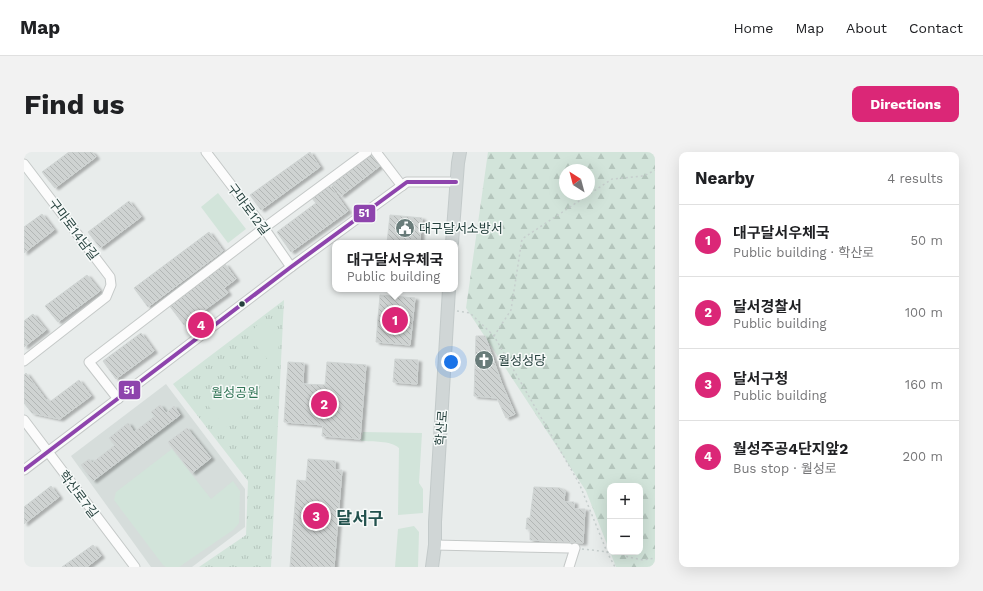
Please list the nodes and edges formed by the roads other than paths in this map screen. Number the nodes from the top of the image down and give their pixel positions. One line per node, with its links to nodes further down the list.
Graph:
1 (206, 152): 8 (street, 구마로12길)
2 (367, 152): 8 (street)
3 (376, 152): 7 (street)
4 (460, 152): 6 (main road)
5 (24, 164): 12 (street, 구마로14남길)
6 (456, 182): 7 (street); 9 (main road)
7 (402, 186): 10 (street)
8 (264, 228): 10 (street, 구마로12길); 13 (street)
9 (452, 240)
10 (291, 267): 13 (street)
11 (448, 292): 17 (main road, 학산로)
12 (24, 361)
13 (118, 399): 15 (street)
14 (24, 420): 15 (street, 학산로7길)
15 (47, 452): 16 (street); 18 (street, 학산로7길)
16 (24, 470)
17 (435, 545): 19 (main road, 학산로); 20 (street)
18 (135, 567)
19 (432, 567)
20 (569, 567)

